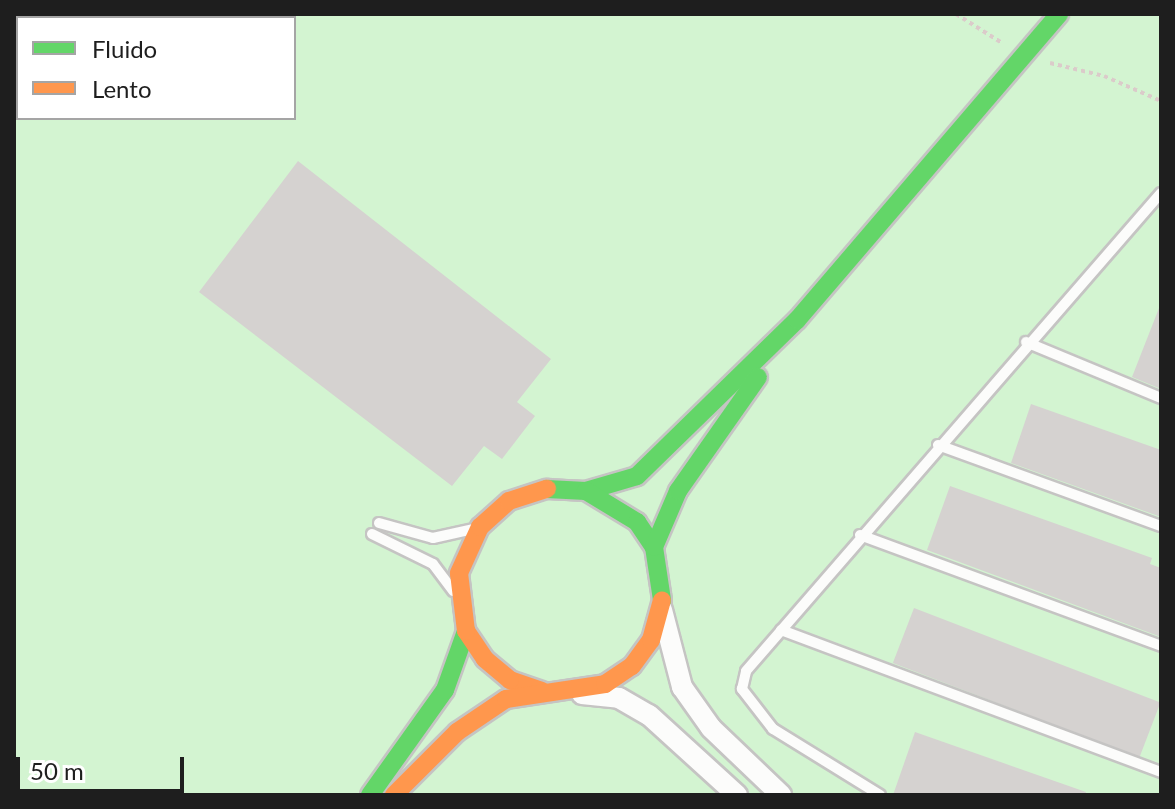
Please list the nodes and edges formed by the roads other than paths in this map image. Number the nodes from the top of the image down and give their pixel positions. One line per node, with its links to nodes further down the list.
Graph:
1 (1059, 14): 3 (street)
2 (1161, 193): 4 (lane)
3 (797, 320): 7 (street); 13 (street)
4 (1026, 342): 5 (lane); 6 (lane)
5 (1161, 398)
6 (938, 445): 9 (lane); 12 (lane)
7 (586, 491): 10 (street); 13 (street)
8 (379, 523): 10 (lane)
9 (1161, 526)
10 (480, 527): 14 (street)
11 (372, 534): 14 (lane)
12 (860, 535): 16 (lane); 18 (lane)
13 (654, 547): 15 (street)
14 (459, 599): 17 (street)
15 (662, 610): 20 (street); 25 (street)
16 (781, 630): 21 (lane); 26 (lane)
17 (466, 631): 19 (street); 22 (street)
18 (1161, 646)
19 (542, 691): 20 (street); 23 (street)
20 (574, 693): 24 (street)
21 (1161, 772)
22 (370, 795)
23 (394, 795)
24 (737, 795)
25 (781, 795)
26 (880, 795)

